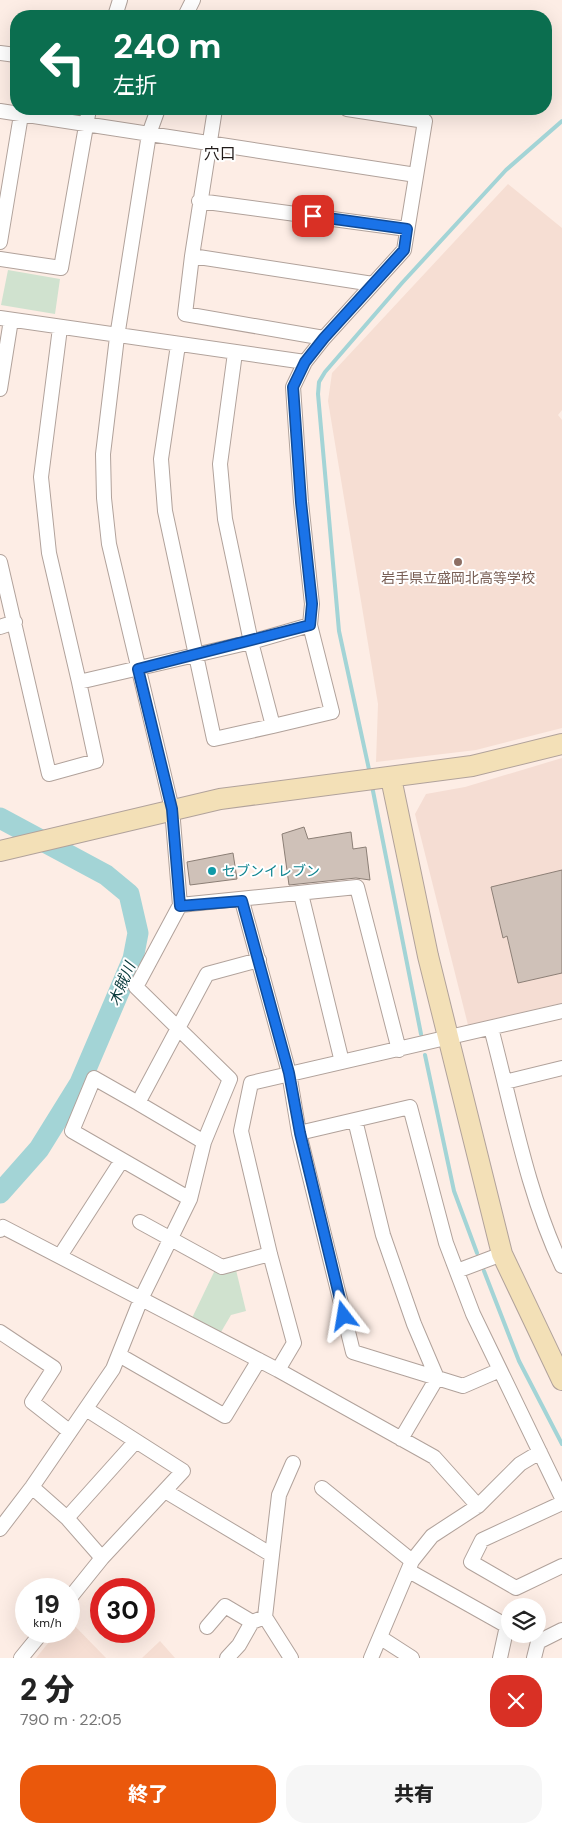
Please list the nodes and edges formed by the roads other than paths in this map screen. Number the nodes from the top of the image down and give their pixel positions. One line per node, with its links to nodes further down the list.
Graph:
1 (21, 115): 13 (street)
2 (41, 115): 7 (street)
3 (87, 115): 7 (street)
4 (156, 115): 8 (street)
5 (214, 115): 9 (street)
6 (386, 115): 10 (street)
7 (85, 124): 8 (street); 15 (street)
8 (150, 134): 9 (street); 19 (street)
9 (209, 142): 10 (street); 11 (street)
10 (416, 175): 12 (street)
11 (199, 201): 12 (street); 14 (street)
12 (407, 229): 16 (street)
13 (0, 242)
14 (192, 256): 16 (street); 20 (street)
15 (0, 259)
16 (373, 284): 20 (street)
17 (6, 319): 18 (street); 24 (street)
18 (60, 328): 19 (street); 32 (street)
19 (117, 337): 21 (street); 31 (street)
20 (324, 338): 23 (street)
21 (178, 345): 22 (street); 30 (street)
22 (235, 353): 23 (street); 29 (street)
23 (305, 362): 27 (street)
24 (0, 389)
25 (0, 562): 26 (street)
26 (15, 622): 28 (street); 32 (street)
27 (310, 625): 29 (street); 33 (street)
28 (0, 627)
29 (251, 642): 30 (street); 33 (street)
30 (195, 656): 31 (street); 33 (street)
31 (138, 669): 32 (street); 36 (street)
32 (79, 682)
33 (273, 726)
34 (562, 744): 35 (street)
35 (391, 778): 36 (street); 45 (street)
36 (172, 809): 37 (street); 40 (street)
37 (0, 851)
38 (301, 894): 39 (street); 46 (street); 47 (street)
39 (242, 901): 40 (street); 41 (street)
40 (180, 906): 44 (street)
41 (259, 960): 44 (street); 49 (street)
42 (562, 1012): 43 (street)
43 (491, 1028): 45 (street); 50 (street)
44 (178, 1029): 51 (street); 54 (street)
45 (448, 1039): 46 (street); 61 (street)
46 (399, 1050): 47 (street)
47 (342, 1062): 49 (street)
48 (562, 1068): 50 (street)
49 (289, 1073): 53 (street); 60 (street)
50 (505, 1082): 63 (street)
51 (138, 1103): 54 (street); 55 (street)
52 (355, 1120): 53 (street); 64 (street); 71 (street)
53 (300, 1133): 71 (street)
54 (204, 1142): 56 (street)
55 (122, 1160): 56 (street); 62 (street)
56 (190, 1199): 59 (street)
57 (140, 1222): 59 (street)
58 (0, 1230): 62 (street)
59 (171, 1240): 60 (street); 65 (street)
60 (270, 1254): 69 (street)
61 (502, 1254): 64 (street); 72 (street)
62 (60, 1256): 65 (street)
63 (562, 1266)
64 (457, 1271): 70 (street)
65 (141, 1299): 67 (street); 68 (street)
66 (0, 1332): 74 (street)
67 (119, 1355): 68 (street); 73 (street)
68 (259, 1360): 69 (street)
69 (278, 1370): 75 (street)
70 (500, 1370): 71 (street); 77 (street)
71 (437, 1378): 75 (street)
72 (562, 1380)
73 (86, 1409): 74 (street); 76 (street)
74 (69, 1431): 79 (street)
75 (401, 1439): 84 (street)
76 (136, 1442): 81 (street); 85 (street)
77 (540, 1452): 82 (street); 84 (street)
78 (293, 1463): 87 (street)
79 (32, 1487): 85 (street); 86 (street)
80 (322, 1488): 89 (street)
81 (165, 1491): 87 (street); 88 (street)
82 (562, 1498)
83 (562, 1503): 90 (street)
84 (478, 1506): 89 (street)
85 (67, 1518): 88 (street)
86 (0, 1529)
87 (272, 1555): 92 (street)
88 (102, 1558): 91 (street)
89 (410, 1566): 95 (street); 102 (street)
90 (562, 1566)
91 (80, 1585)
92 (259, 1619): 93 (street); 98 (street); 99 (street)
93 (207, 1627)
94 (562, 1630): 103 (street)
95 (381, 1638): 100 (street); 101 (street)
96 (33, 1643): 97 (street)
97 (21, 1658)
98 (227, 1658)
99 (291, 1658)
100 (371, 1658)
101 (412, 1658)
102 (500, 1658)
103 (534, 1658)

